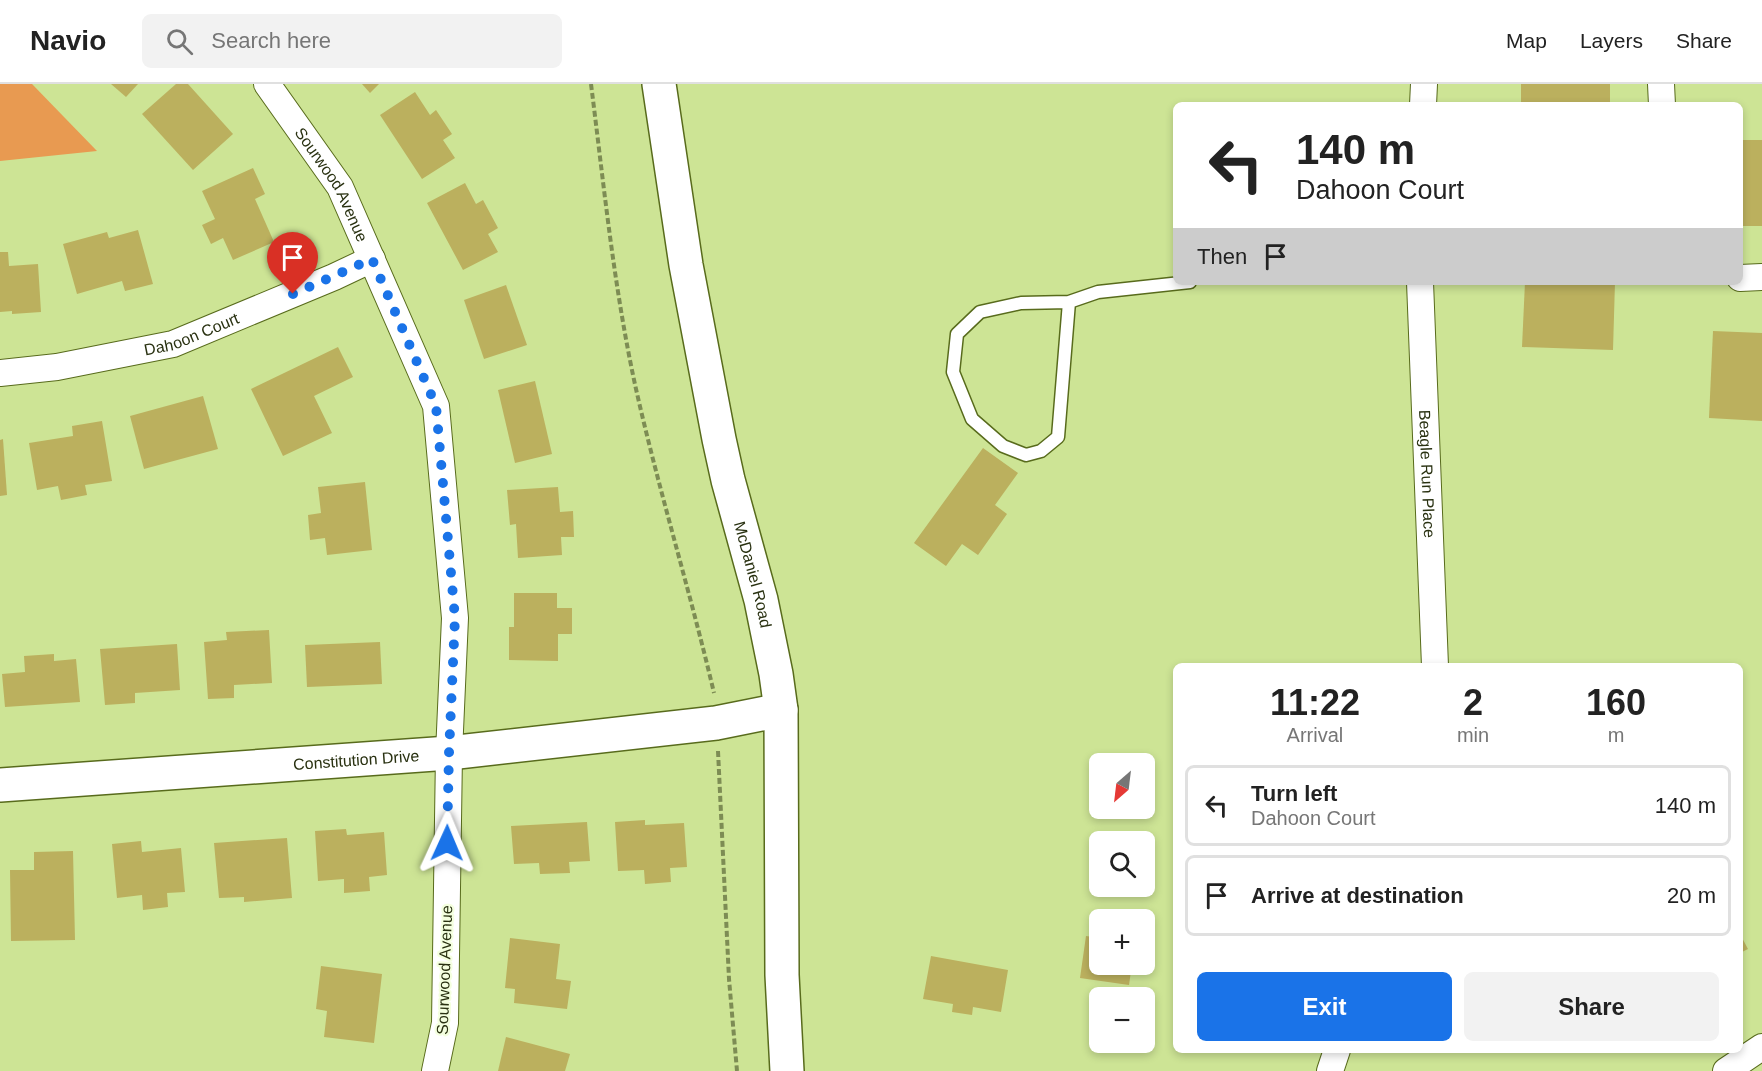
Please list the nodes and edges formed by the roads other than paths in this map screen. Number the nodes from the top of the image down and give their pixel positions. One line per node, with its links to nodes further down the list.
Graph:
1 (267, 84): 7 (street, Sourwood Avenue)
2 (659, 84): 15 (main road, McDaniel Road)
3 (1424, 84): 5 (street)
4 (1661, 84): 6 (street)
5 (1423, 102)
6 (1662, 102)
7 (372, 259): 13 (street, Dahoon Court); 16 (street, Sourwood Avenue)
8 (1762, 277): 9 (street)
9 (1743, 278)
10 (1173, 284): 12 (lane)
11 (1420, 285): 14 (street, Beagle Run Place)
12 (1068, 302): 12 (lane)
13 (0, 373)
14 (1435, 663)
15 (780, 710): 16 (main road, Constitution Drive); 21 (main road, McDaniel Road)
16 (449, 753): 17 (main road, Constitution Drive); 20 (street, Sourwood Avenue)
17 (0, 785)
18 (1762, 1047): 23 (street)
19 (1337, 1053): 22 (street)
20 (435, 1071)
21 (787, 1071)
22 (1330, 1071)
23 (1726, 1071)

